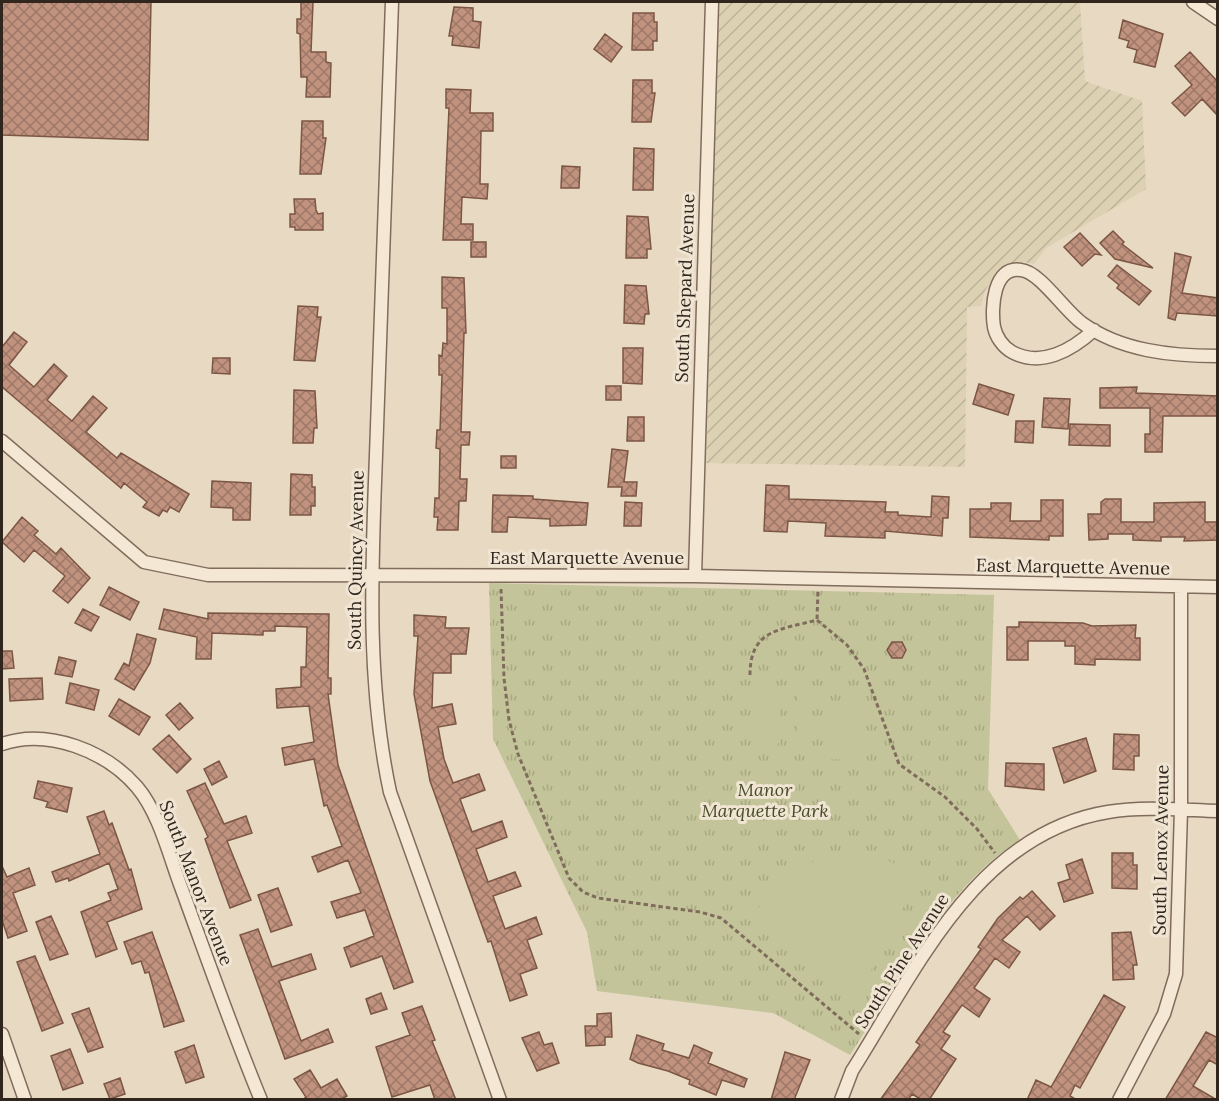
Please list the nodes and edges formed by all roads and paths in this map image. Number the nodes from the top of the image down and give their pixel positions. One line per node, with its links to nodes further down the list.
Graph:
1 (392, 2): 8 (street, South Quincy Avenue)
2 (712, 2): 10 (street, South Shepard Avenue)
3 (1193, 2): 4 (street)
4 (1218, 20)
5 (1094, 330): 5 (street); 6 (street)
6 (1218, 357)
7 (2, 441): 8 (street, East Marquette Avenue)
8 (372, 574): 9 (street, East Marquette Avenue); 24 (street, South Quincy Avenue)
9 (502, 575): 10 (street, East Marquette Avenue); 21 (path)
10 (695, 576): 11 (street, East Marquette Avenue)
11 (818, 579): 12 (street, East Marquette Avenue); 14 (path)
12 (1181, 587): 13 (street, East Marquette Avenue); 17 (street, South Lenox Avenue)
13 (1218, 587)
14 (817, 620): 15 (path); 19 (path)
15 (750, 675)
16 (2, 744): 23 (street, South Manor Avenue)
17 (1181, 810): 18 (street, South Pine Avenue); 21 (street, South Pine Avenue); 26 (street, South Lenox Avenue)
18 (1218, 811)
19 (996, 854)
20 (2, 1034): 22 (street)
21 (870, 1042): 25 (street, South Pine Avenue)
22 (25, 1100)
23 (261, 1100)
24 (500, 1100)
25 (841, 1100)
26 (1119, 1100)

